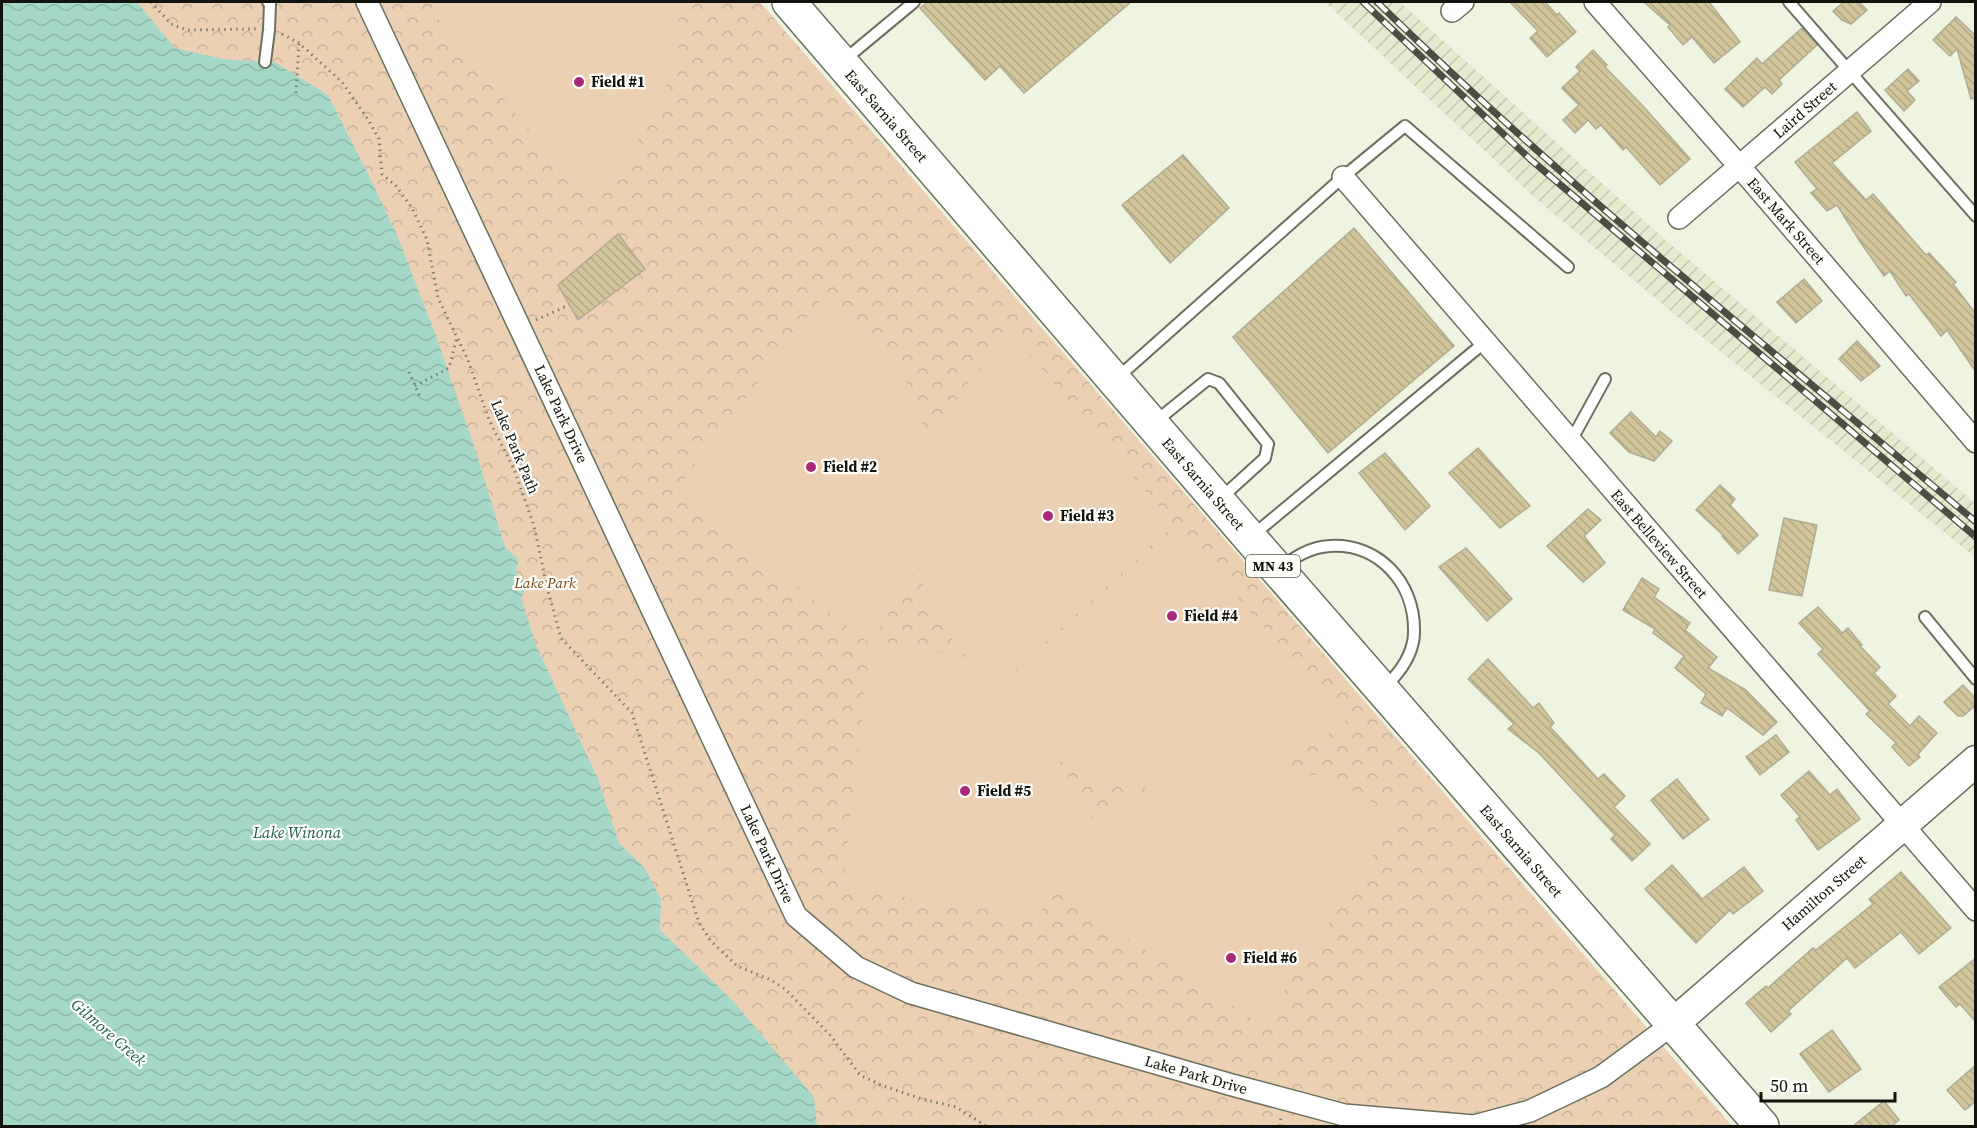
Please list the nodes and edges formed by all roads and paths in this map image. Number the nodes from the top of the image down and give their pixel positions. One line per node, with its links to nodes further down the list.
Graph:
1 (152, 2): 9 (path, Lake Park Path)
2 (268, 2): 9 (lane)
3 (367, 2): 21 (street, Lake Park Drive)
4 (789, 2): 12 (main road, East Sarnia Street / MN 43)
5 (914, 2): 12 (lane)
6 (1595, 2): 15 (street, East Mark Street)
7 (1789, 2): 13 (lane)
8 (1930, 2): 13 (street, Laird Street)
9 (269, 30): 10 (path, Lake Park Path); 11 (lane)
10 (299, 43): 14 (path); 22 (path, Lake Park Path)
11 (265, 62)
12 (840, 63): 26 (main road, East Sarnia Street / MN 43)
13 (1850, 71): 15 (street, Laird Street); 17 (lane)
14 (296, 93)
15 (1740, 167): 18 (street, Laird Street); 31 (street, East Mark Street)
16 (1343, 177): 19 (lane); 23 (street, East Belleview Street); 26 (lane)
17 (1976, 216)
18 (1679, 218)
19 (1568, 267)
20 (569, 305): 21 (path)
21 (520, 327): 42 (street, Lake Park Drive)
22 (457, 337): 27 (path); 43 (path, Lake Park Path)
23 (1485, 342): 30 (street, East Belleview Street); 33 (lane)
24 (409, 372): 27 (path)
25 (1605, 379): 30 (lane)
26 (1114, 381): 29 (main road, East Sarnia Street / MN 43)
27 (415, 386): 28 (path)
28 (421, 399)
29 (1152, 425): 32 (main road, East Sarnia Street / MN 43); 32 (lane)
30 (1571, 441): 39 (street, East Belleview Street)
31 (1976, 442)
32 (1218, 501): 33 (main road, East Sarnia Street / MN 43)
33 (1250, 538): 34 (main road, East Sarnia Street / MN 43)
34 (1277, 570): 37 (main road, East Sarnia Street / MN 43); 37 (lane)
35 (1925, 617): 36 (lane)
36 (1976, 679)
37 (1382, 691): 41 (main road, East Sarnia Street / MN 43)
38 (1976, 761): 39 (street, Hamilton Street)
39 (1902, 825): 40 (street, East Belleview Street); 41 (street, Hamilton Street)
40 (1976, 910)
41 (1672, 1024): 44 (street, Lake Park Drive); 45 (main road, East Sarnia Street / MN 43)
42 (1415, 1124): 44 (street, Lake Park Drive)
43 (986, 1126)
44 (1474, 1126)
45 (1762, 1126)

